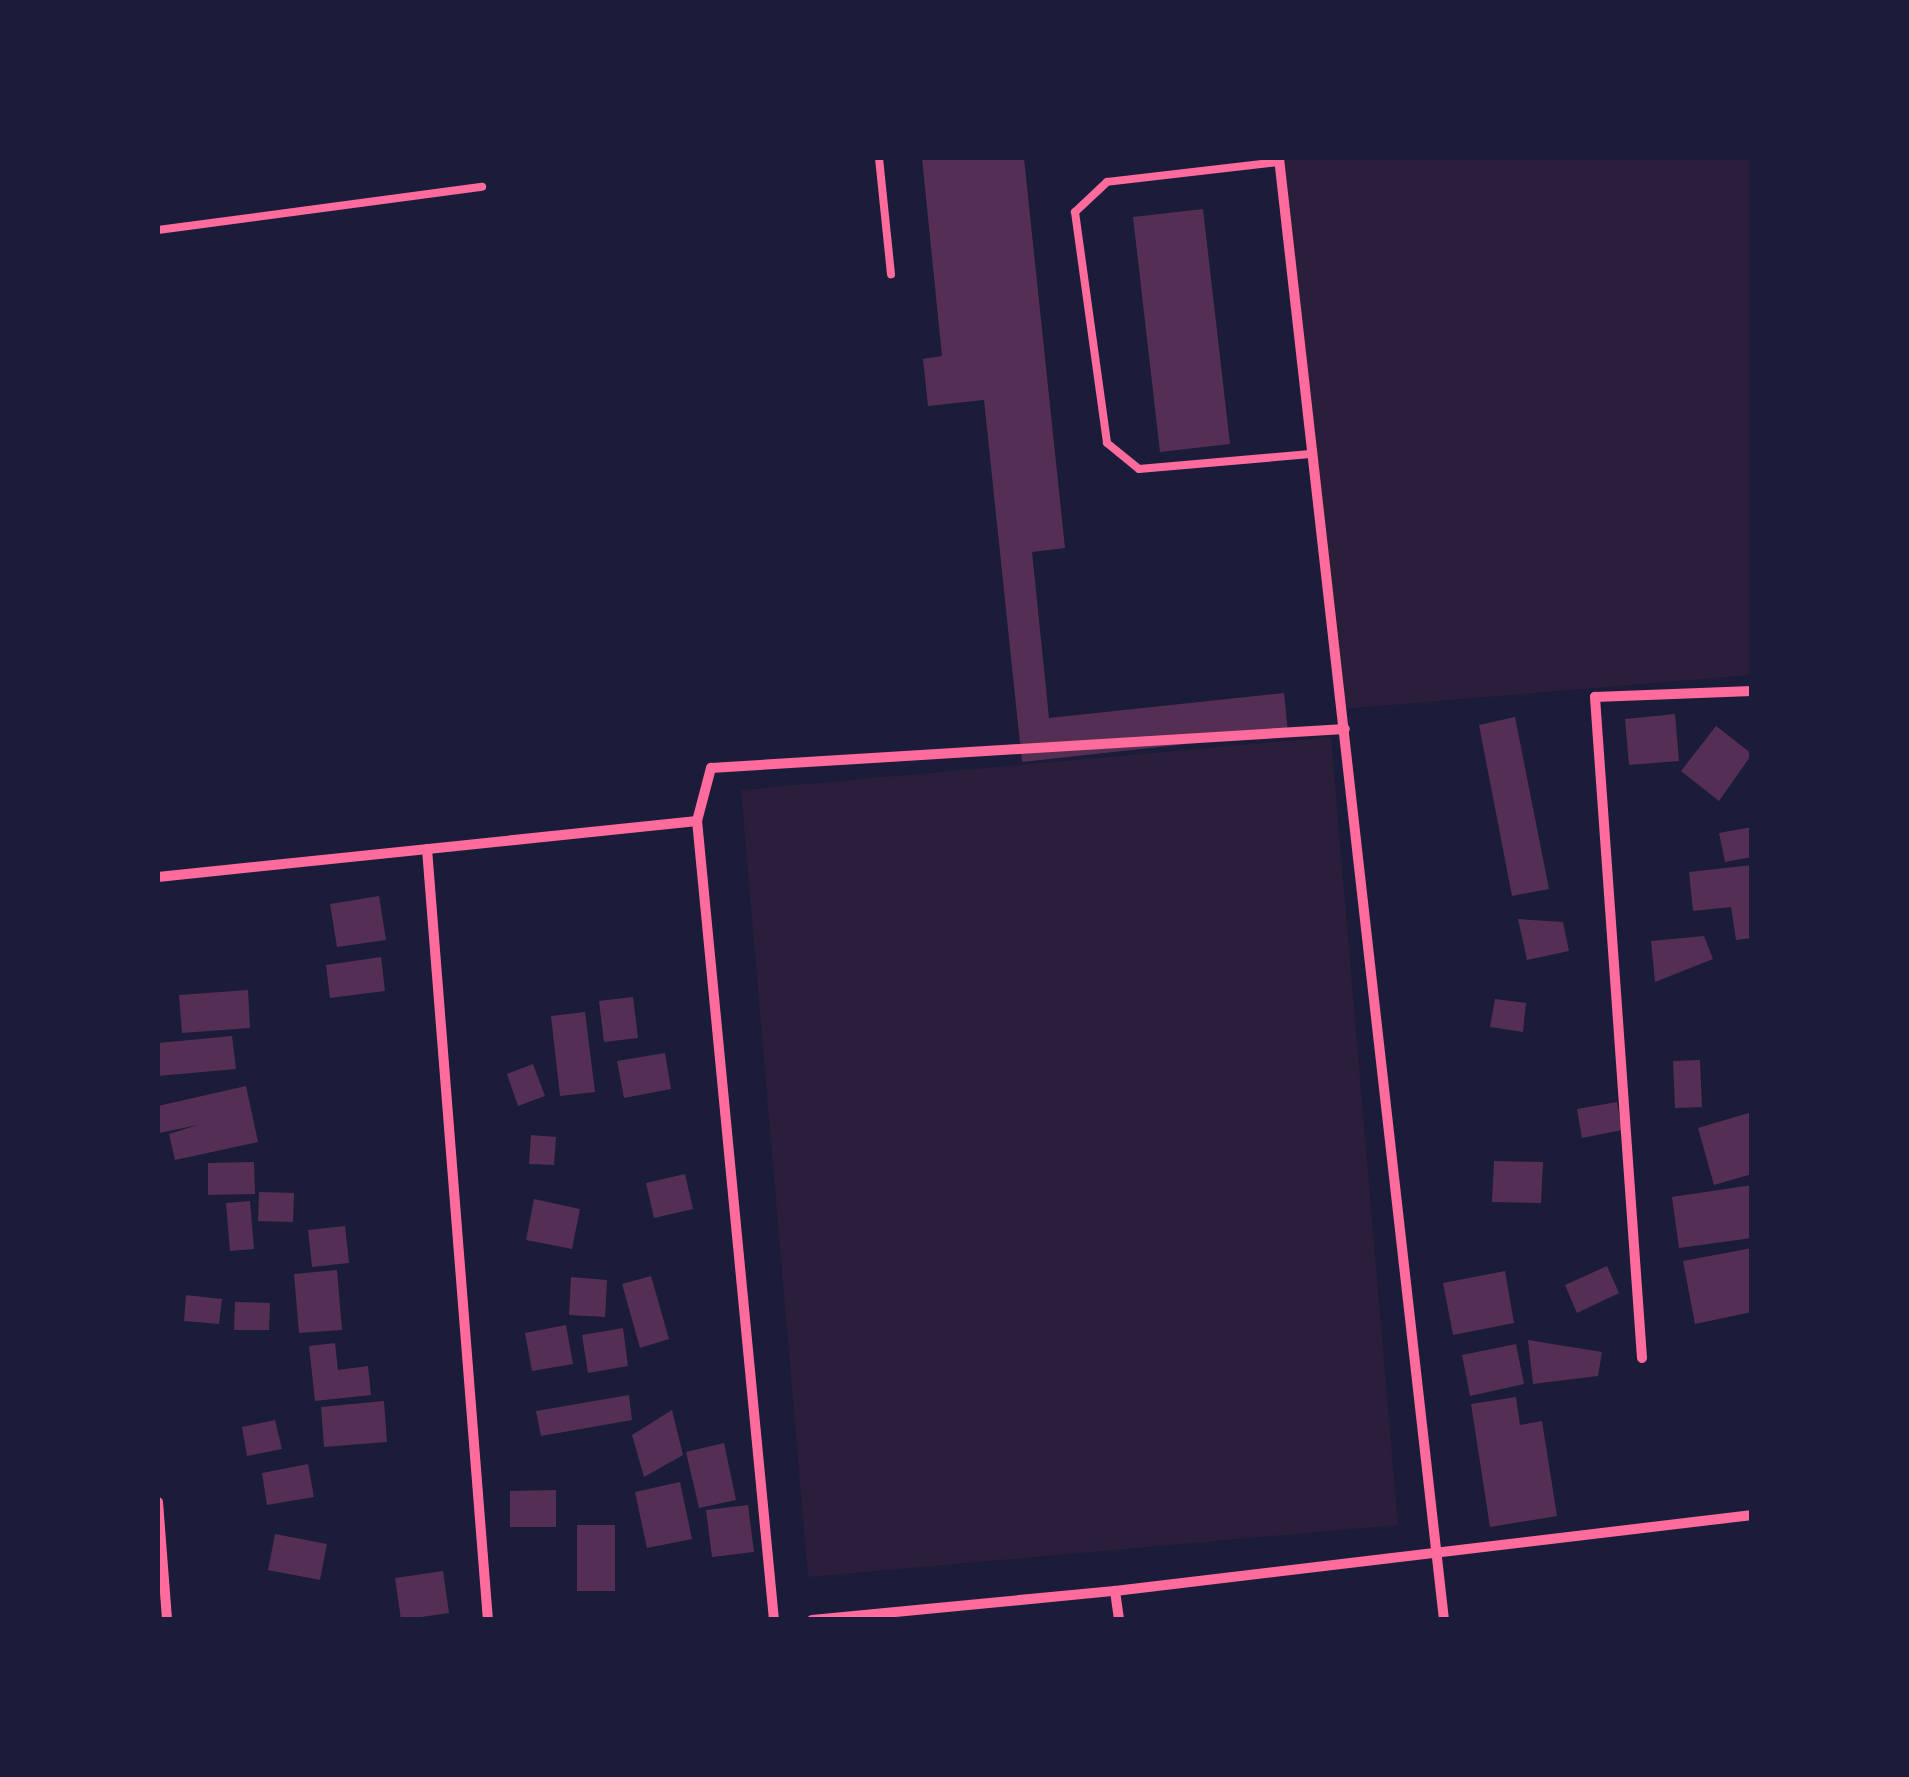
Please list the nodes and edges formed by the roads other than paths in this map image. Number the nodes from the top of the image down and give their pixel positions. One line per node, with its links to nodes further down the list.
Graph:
1 (879, 158): 5 (lane)
2 (1279, 160): 6 (street); 6 (lane)
3 (482, 188): 4 (lane)
4 (158, 230)
5 (891, 274)
6 (1310, 454): 8 (street)
7 (1752, 692): 12 (street)
8 (1346, 728): 9 (street); 15 (street)
9 (698, 821): 10 (street); 19 (street)
10 (427, 849): 11 (street); 18 (street)
11 (158, 877)
12 (1642, 1358)
13 (158, 1502): 17 (street)
14 (1752, 1515): 15 (street)
15 (1435, 1550): 16 (street); 22 (street)
16 (1115, 1591): 20 (street); 21 (street)
17 (167, 1620)
18 (488, 1620)
19 (774, 1620)
20 (812, 1620)
21 (1119, 1620)
22 (1444, 1620)

